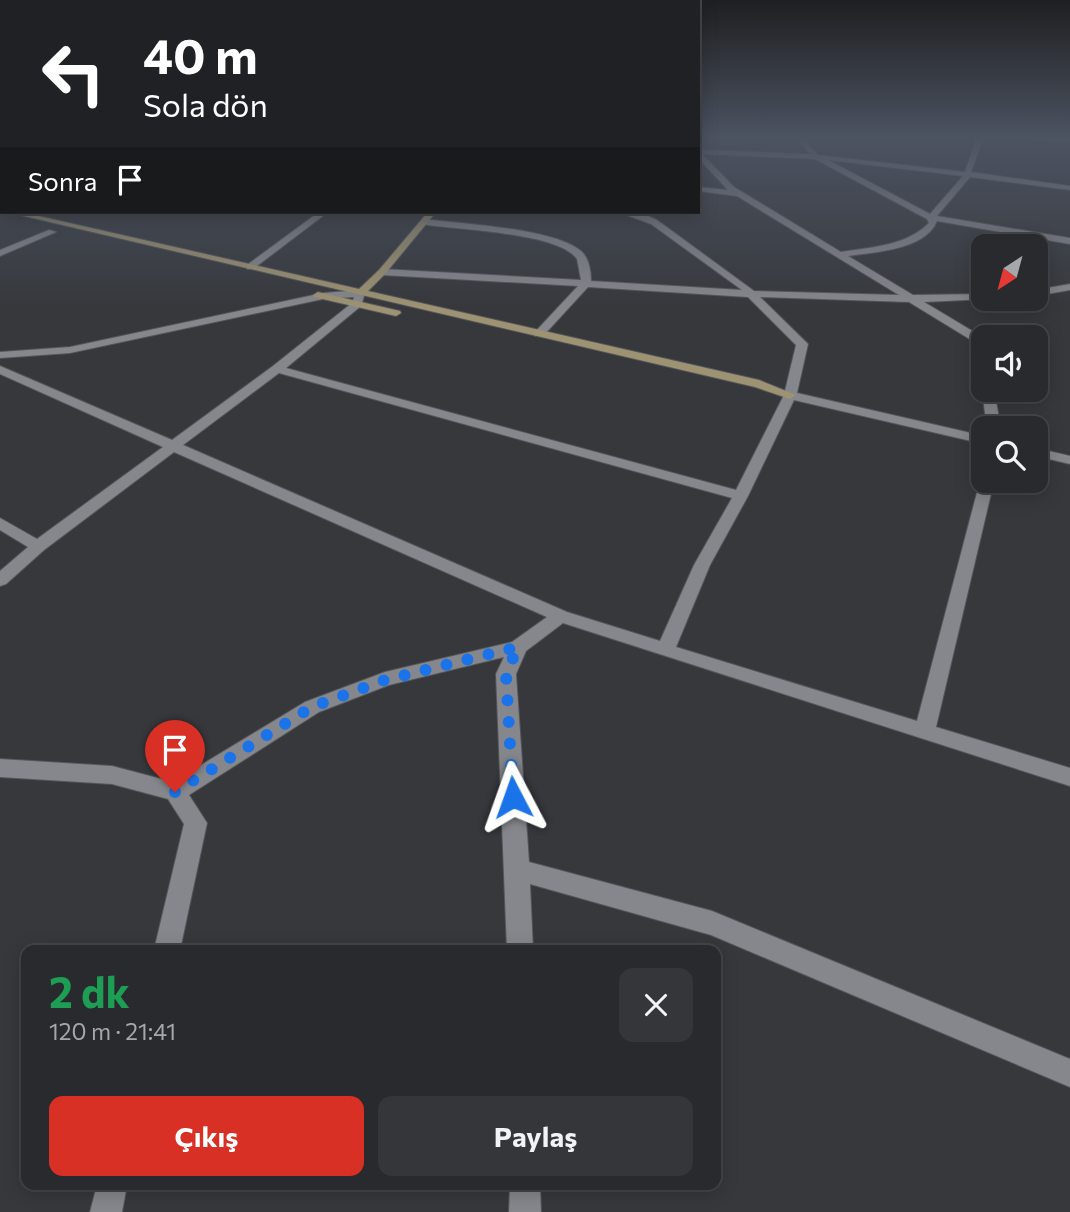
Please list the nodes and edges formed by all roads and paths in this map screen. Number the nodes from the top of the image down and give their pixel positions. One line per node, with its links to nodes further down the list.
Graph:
1 (731, 194): 4 (street)
2 (885, 194): 9 (street)
3 (951, 194): 9 (street)
4 (741, 195): 16 (street)
5 (19, 214): 12 (street)
6 (321, 214): 17 (street)
7 (430, 214): 11 (street)
8 (638, 214): 22 (street)
9 (931, 218): 14 (street); 16 (street)
10 (0, 220): 13 (street)
11 (424, 222): 18 (street); 19 (street)
12 (69, 225): 13 (street); 17 (street)
13 (52, 232): 15 (street); 23 (street)
14 (1070, 241)
15 (0, 253)
16 (841, 255): 26 (street)
17 (250, 267): 25 (street)
18 (382, 272): 19 (street); 25 (street)
19 (586, 283): 22 (street); 29 (street)
20 (1070, 287): 21 (street)
21 (1048, 291)
22 (752, 295): 26 (street); 34 (street)
23 (323, 296): 25 (street); 31 (street)
24 (971, 297): 26 (street)
25 (358, 299): 27 (street); 29 (street); 32 (street)
26 (912, 299): 30 (street)
27 (411, 317)
28 (425, 320): 34 (street)
29 (540, 334): 34 (street)
30 (971, 335)
31 (0, 355)
32 (277, 369): 36 (street); 40 (street)
33 (0, 370): 36 (street)
34 (785, 394): 35 (street); 40 (street)
35 (971, 437)
36 (174, 445): 42 (street); 44 (street)
37 (1048, 455): 38 (street)
38 (1070, 460)
39 (984, 493): 47 (street)
40 (741, 496): 46 (street)
41 (0, 523): 42 (street)
42 (38, 545): 43 (street)
43 (0, 580)
44 (561, 617): 45 (street); 46 (street)
45 (518, 647): 50 (street); 51 (street)
46 (665, 650): 47 (street)
47 (924, 732): 49 (street)
48 (0, 768): 50 (street)
49 (1070, 777)
50 (175, 792): 52 (street)
51 (518, 870): 53 (street); 54 (street)
52 (168, 945)
53 (520, 945)
54 (1070, 1073)
55 (111, 1190): 57 (street)
56 (525, 1190): 58 (street)
57 (106, 1212)
58 (525, 1212)

